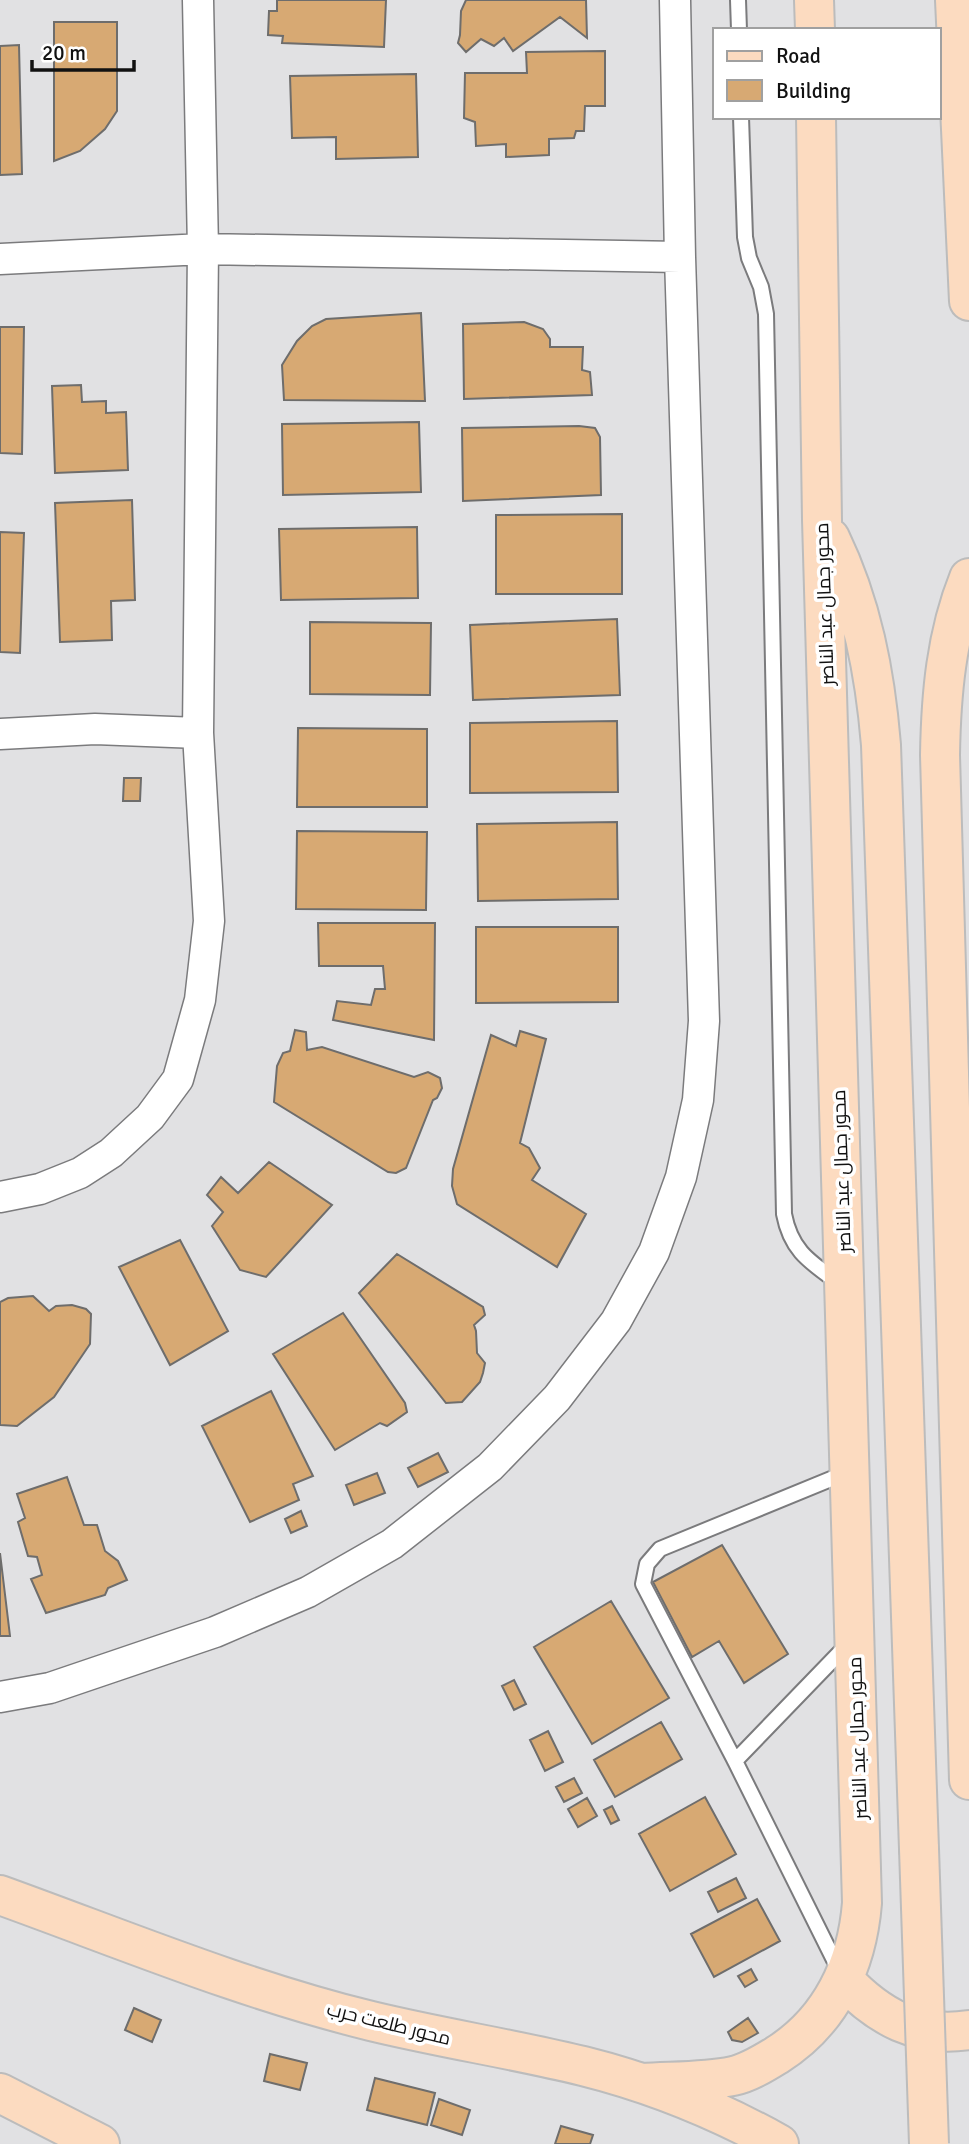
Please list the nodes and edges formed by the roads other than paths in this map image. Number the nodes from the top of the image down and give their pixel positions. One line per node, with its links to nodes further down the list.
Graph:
1 (198, 0): 10 (street)
2 (675, 0): 11 (street)
3 (738, 0): 6 (lane)
4 (814, 0): 7 (main road)
5 (955, 0): 13 (main road)
6 (739, 28)
7 (815, 28)
8 (741, 119): 19 (lane)
9 (816, 119): 14 (main road, محور جمال عبد الناصر)
10 (203, 250): 11 (street); 12 (street); 16 (street)
11 (680, 257): 22 (street)
12 (0, 259)
13 (969, 301)
14 (822, 520): 19 (main road, محور جمال عبد الناصر); 32 (main road, bridge)
15 (969, 578): 24 (main road)
16 (198, 733): 17 (street); 18 (street)
17 (0, 734)
18 (0, 1196)
19 (844, 1287): 20 (main road, محور جمال عبد الناصر)
20 (849, 1472): 21 (main road, محور جمال عبد الناصر); 23 (lane)
21 (854, 1638): 23 (lane); 26 (main road, محور جمال عبد الناصر)
22 (0, 1697)
23 (735, 1761): 26 (lane)
24 (969, 1780)
25 (0, 1895): 28 (main road, محور طلعت حرب)
26 (844, 1980): 27 (main road); 28 (main road, محور جمال عبد الناصر)
27 (969, 2030)
28 (642, 2083): 31 (main road, محور طلعت حرب)
29 (0, 2093): 30 (main road)
30 (100, 2144)
31 (779, 2144)
32 (929, 2144)

